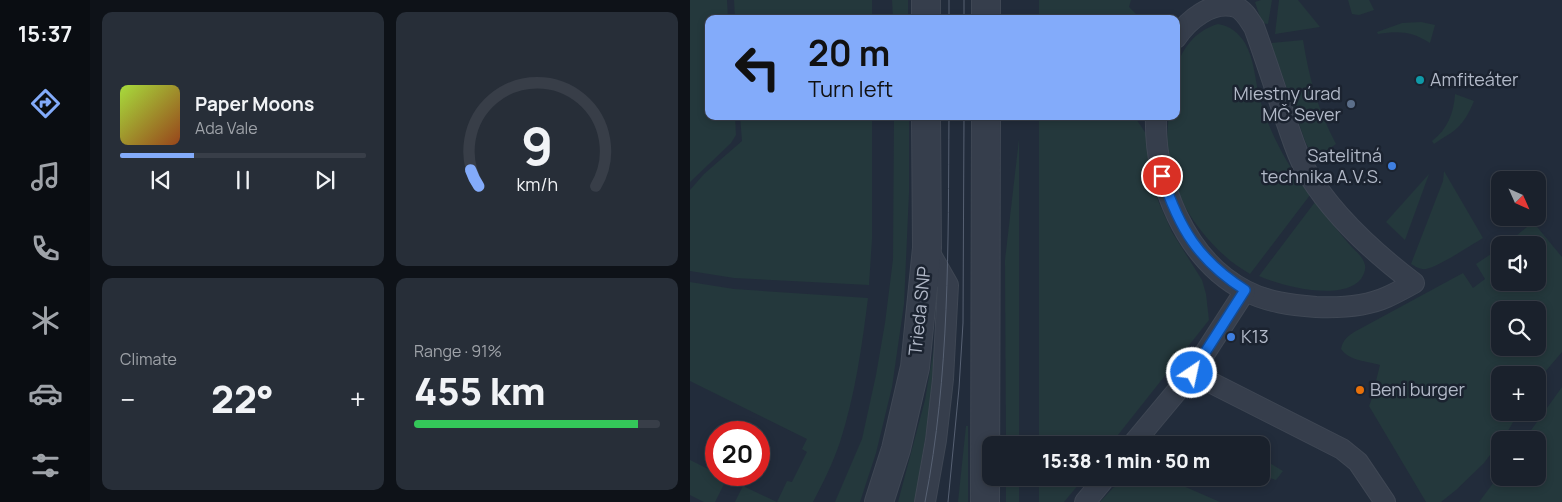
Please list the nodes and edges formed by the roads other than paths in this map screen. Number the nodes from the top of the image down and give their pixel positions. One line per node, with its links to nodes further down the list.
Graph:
1 (926, 0): 4 (street)
2 (986, 0): 5 (street)
3 (1228, 2): 6 (lane); 11 (lane)
4 (926, 15)
5 (986, 15)
6 (1180, 33)
7 (926, 120): 10 (street, Trieda SNP)
8 (986, 120): 17 (street)
9 (1156, 120): 11 (lane)
10 (927, 248): 15 (street, Trieda SNP); 16 (lane)
11 (1245, 290): 12 (lane)
12 (1192, 373): 13 (lane); 19 (lane)
13 (1140, 436)
14 (1098, 486): 18 (lane)
15 (879, 502)
16 (925, 502)
17 (986, 502)
18 (1085, 502)
19 (1385, 502)

